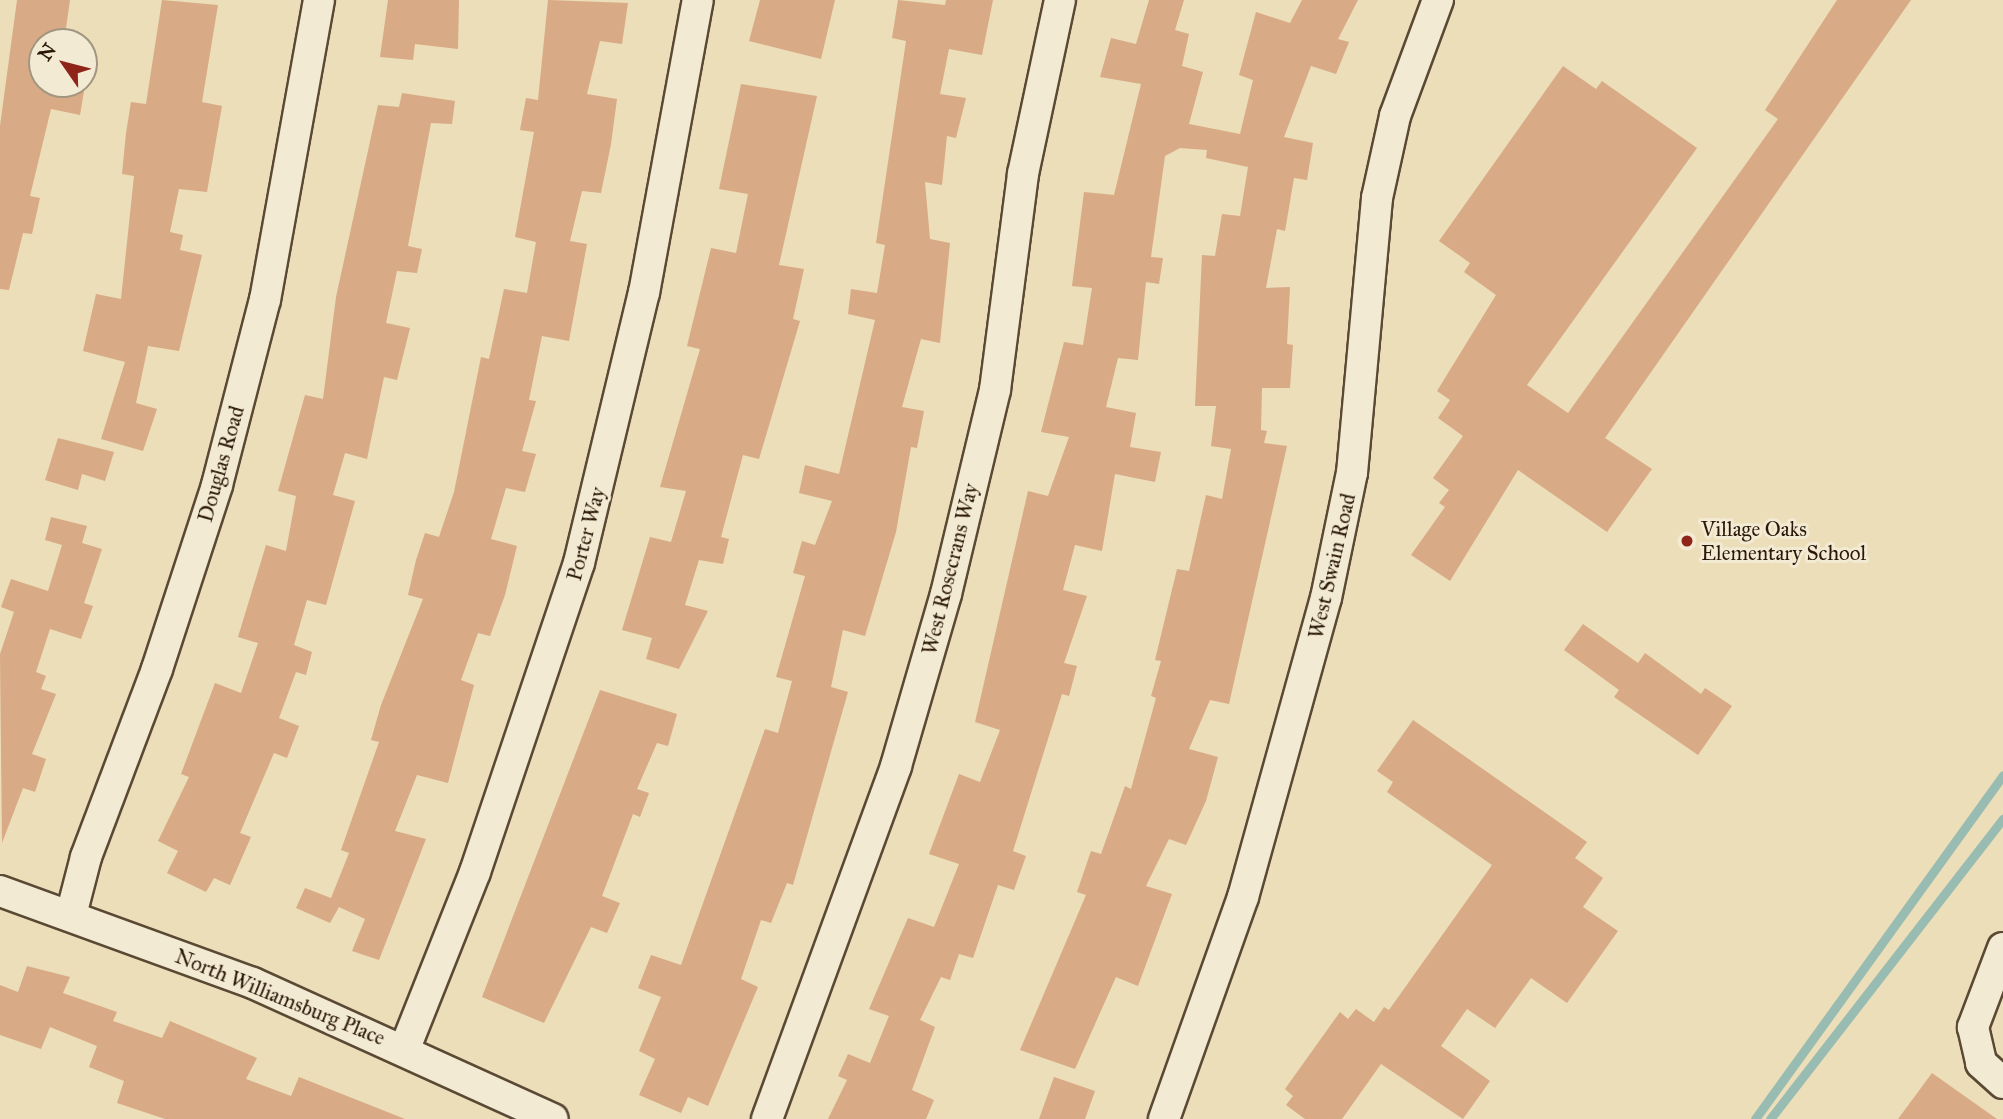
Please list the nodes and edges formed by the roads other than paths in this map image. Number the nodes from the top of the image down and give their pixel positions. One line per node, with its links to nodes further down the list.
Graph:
1 (319, 0): 6 (street, Douglas Road)
2 (698, 0): 8 (street, Porter Way)
3 (1060, 0): 11 (street, West Rosecrans Way)
4 (1438, 0): 12 (street, West Swain Road)
5 (0, 891): 6 (street, North Williamsburg Place)
6 (71, 915): 8 (street, North Williamsburg Place)
7 (2003, 948): 9 (street)
8 (405, 1048): 10 (street, North Williamsburg Place)
9 (2003, 1083)
10 (553, 1119)
11 (766, 1119)
12 (1164, 1119)

